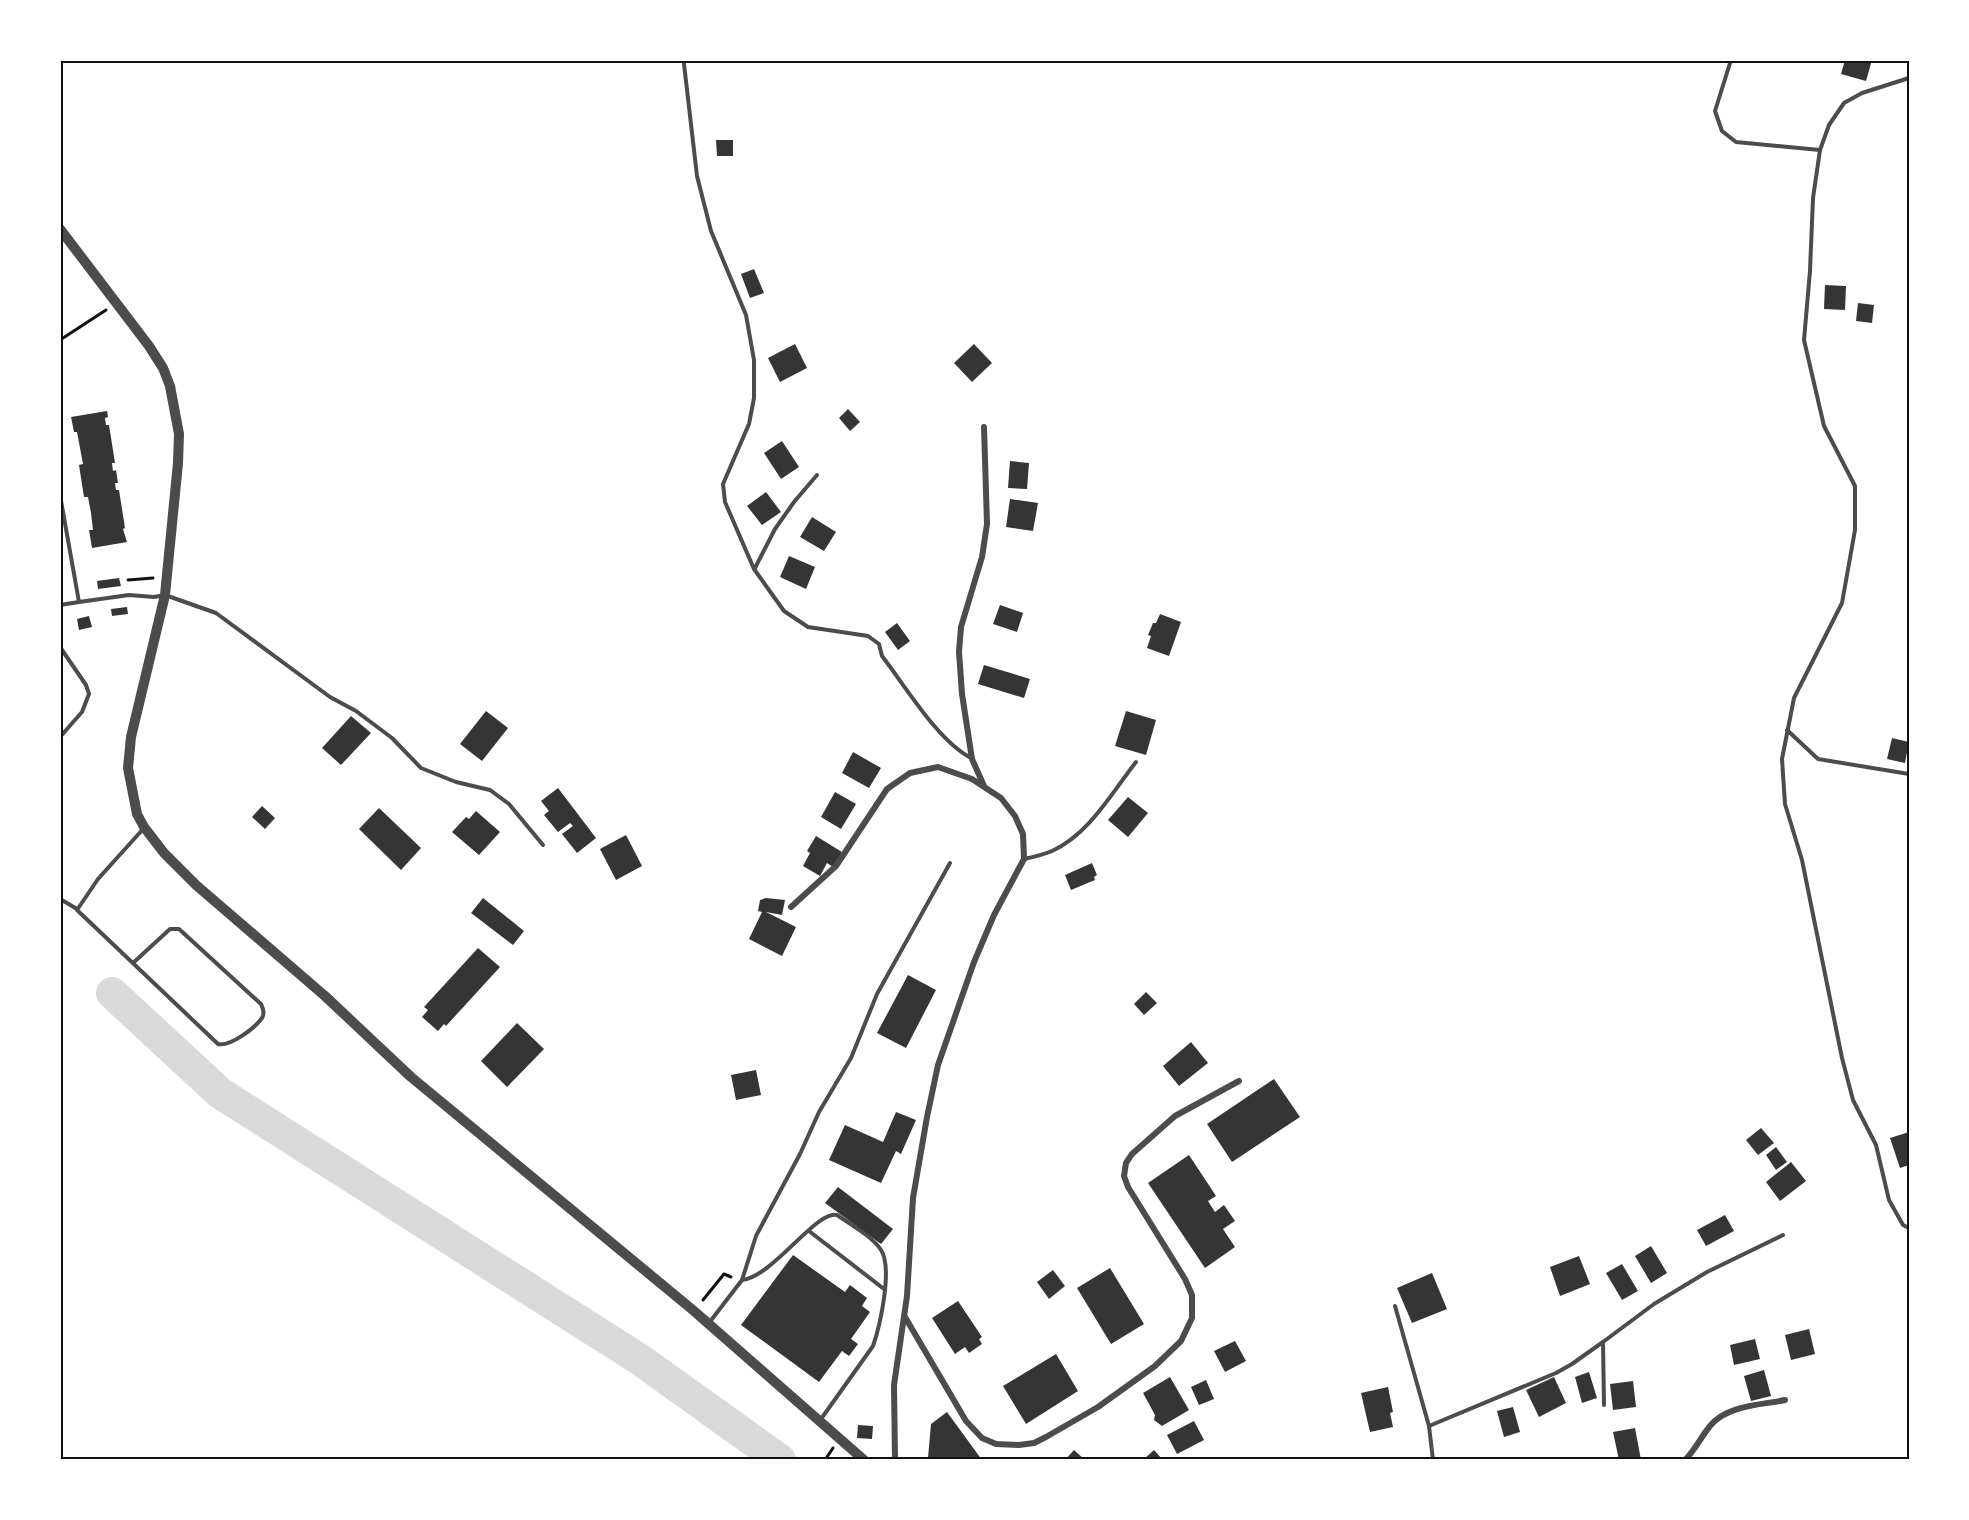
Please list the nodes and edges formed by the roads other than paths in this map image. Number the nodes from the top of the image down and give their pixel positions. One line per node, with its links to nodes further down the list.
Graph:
1 (1731, 60): 4 (lane)
2 (684, 64): 9 (lane)
3 (1909, 78): 4 (lane)
4 (1820, 150): 14 (lane)
5 (60, 229): 10 (street)
6 (984, 427): 16 (street)
7 (818, 475): 9 (lane)
8 (60, 497): 11 (lane)
9 (754, 568): 16 (lane)
10 (165, 595): 11 (lane); 20 (street); 21 (lane)
11 (79, 602): 12 (lane)
12 (60, 605)
13 (60, 647): 15 (lane)
14 (1787, 730): 18 (lane); 29 (lane)
15 (60, 737)
16 (972, 759): 19 (street)
17 (1136, 762): 22 (lane)
18 (1909, 774)
19 (984, 787): 22 (street); 25 (street)
20 (144, 827): 26 (lane); 36 (street)
21 (543, 845)
22 (1024, 859): 35 (street)
23 (950, 863): 32 (lane)
24 (60, 899): 26 (lane)
25 (791, 907)
26 (77, 909): 27 (lane)
27 (133, 963): 27 (lane)
28 (1239, 1081): 35 (street)
29 (1909, 1228)
30 (809, 1231): 32 (lane); 33 (lane); 33 (lane)
31 (1783, 1235): 37 (lane)
32 (742, 1280): 36 (lane)
33 (885, 1290): 40 (lane)
34 (1395, 1306): 41 (lane)
35 (904, 1317): 43 (street)
36 (708, 1324): 40 (street)
37 (1603, 1342): 39 (lane); 41 (lane)
38 (1785, 1400): 45 (street)
39 (1604, 1405)
40 (819, 1422): 42 (street)
41 (1429, 1426): 44 (lane)
42 (864, 1460)
43 (895, 1460)
44 (1433, 1460)
45 (1685, 1460)

